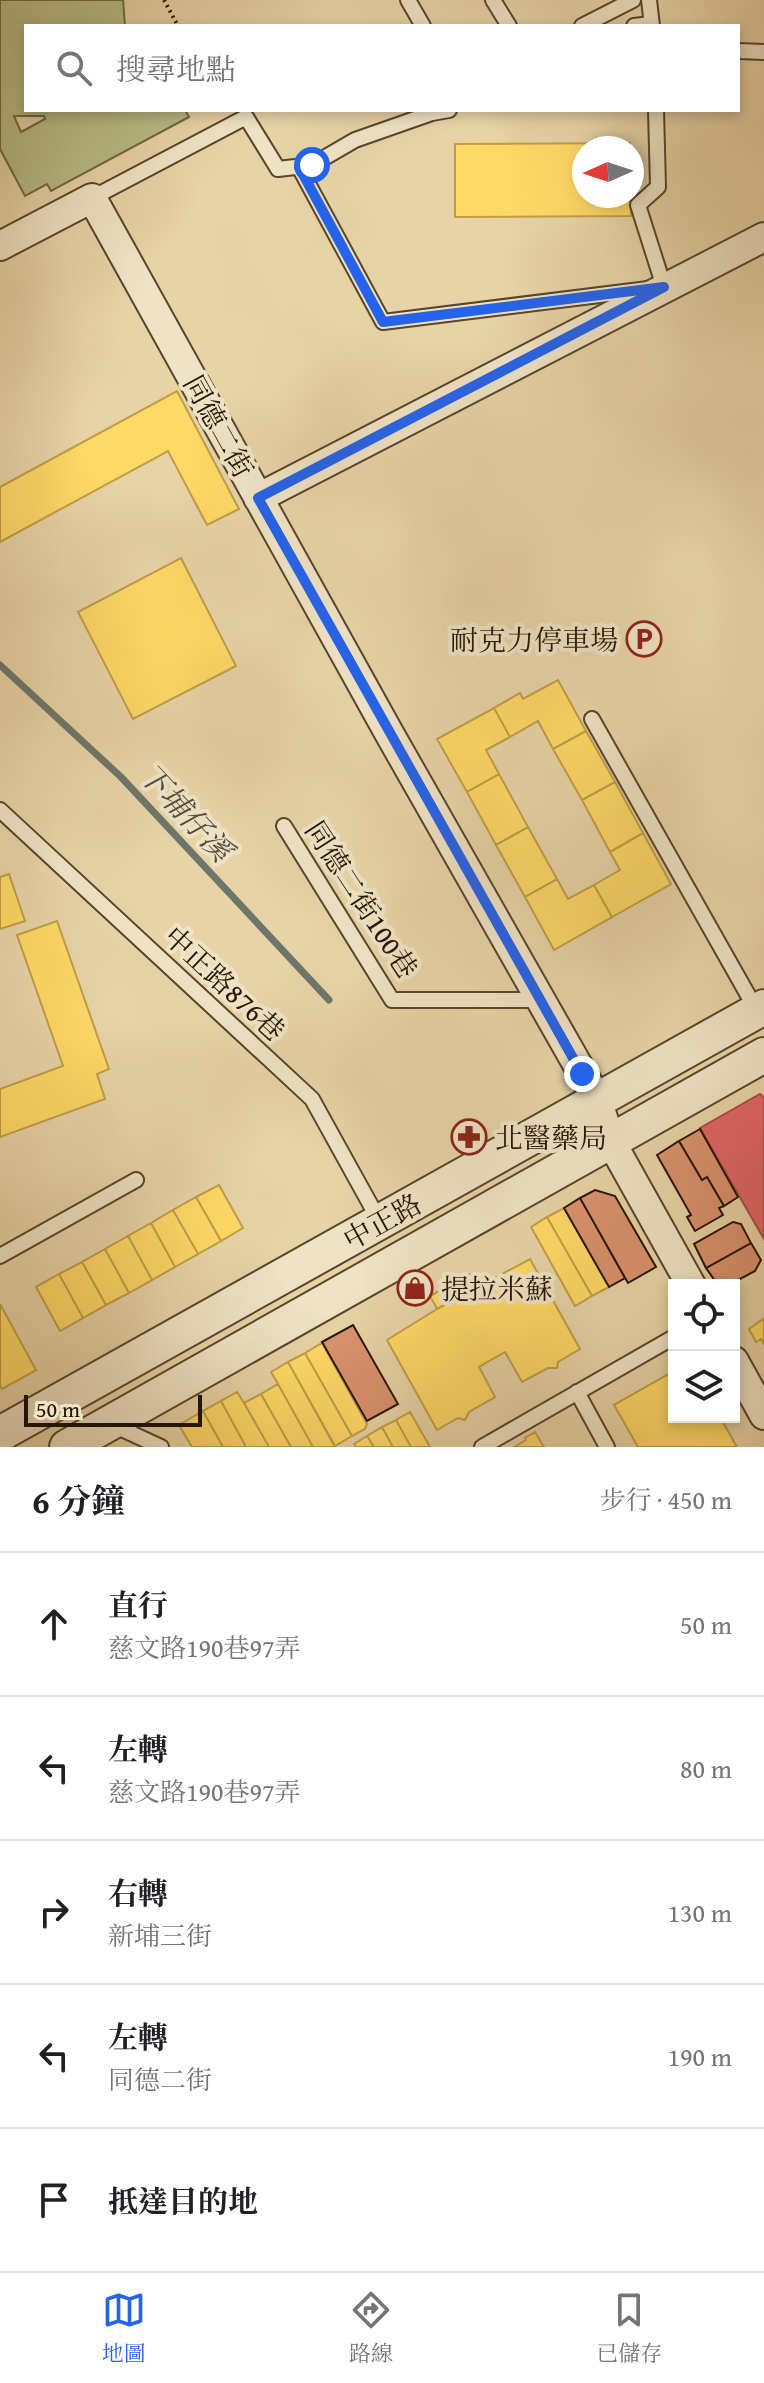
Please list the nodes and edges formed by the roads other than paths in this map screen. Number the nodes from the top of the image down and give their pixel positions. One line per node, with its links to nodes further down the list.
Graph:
1 (408, 0): 6 (lane)
2 (493, 0): 7 (lane)
3 (633, 0): 5 (lane)
4 (649, 0): 9 (lane)
5 (615, 4): 8 (lane)
6 (422, 24)
7 (508, 24)
8 (585, 24)
9 (652, 24)
10 (740, 51): 11 (lane)
11 (764, 52)
12 (438, 112): 14 (lane)
13 (656, 112): 18 (lane)
14 (299, 167): 15 (lane); 18 (lane)
15 (92, 198): 17 (street); 19 (street, 同德二街)
16 (764, 237): 18 (street)
17 (0, 246)
18 (664, 287): 19 (street)
19 (258, 498): 23 (street, 同德二街)
20 (592, 719): 24 (lane)
21 (0, 810): 29 (lane, 中正路876巷)
22 (284, 826): 23 (lane, 同德二街100巷)
23 (541, 1000): 26 (street, 同德二街)
24 (760, 1009): 26 (street, 中正路)
25 (764, 1055): 27 (street, 中正路)
26 (597, 1099): 27 (street, 同德二街); 29 (street, 中正路)
27 (610, 1140): 31 (street, 同德二街); 36 (street, 中正路)
28 (136, 1180): 30 (lane)
29 (380, 1222): 37 (street, 中正路)
30 (0, 1256)
31 (688, 1279)
32 (668, 1340): 34 (lane)
33 (740, 1372): 35 (street)
34 (577, 1392): 40 (lane); 41 (lane)
35 (764, 1415)
36 (109, 1423): 38 (street, 中正路); 39 (lane)
37 (0, 1434)
38 (67, 1447)
39 (161, 1447)
40 (482, 1447)
41 (607, 1447)

